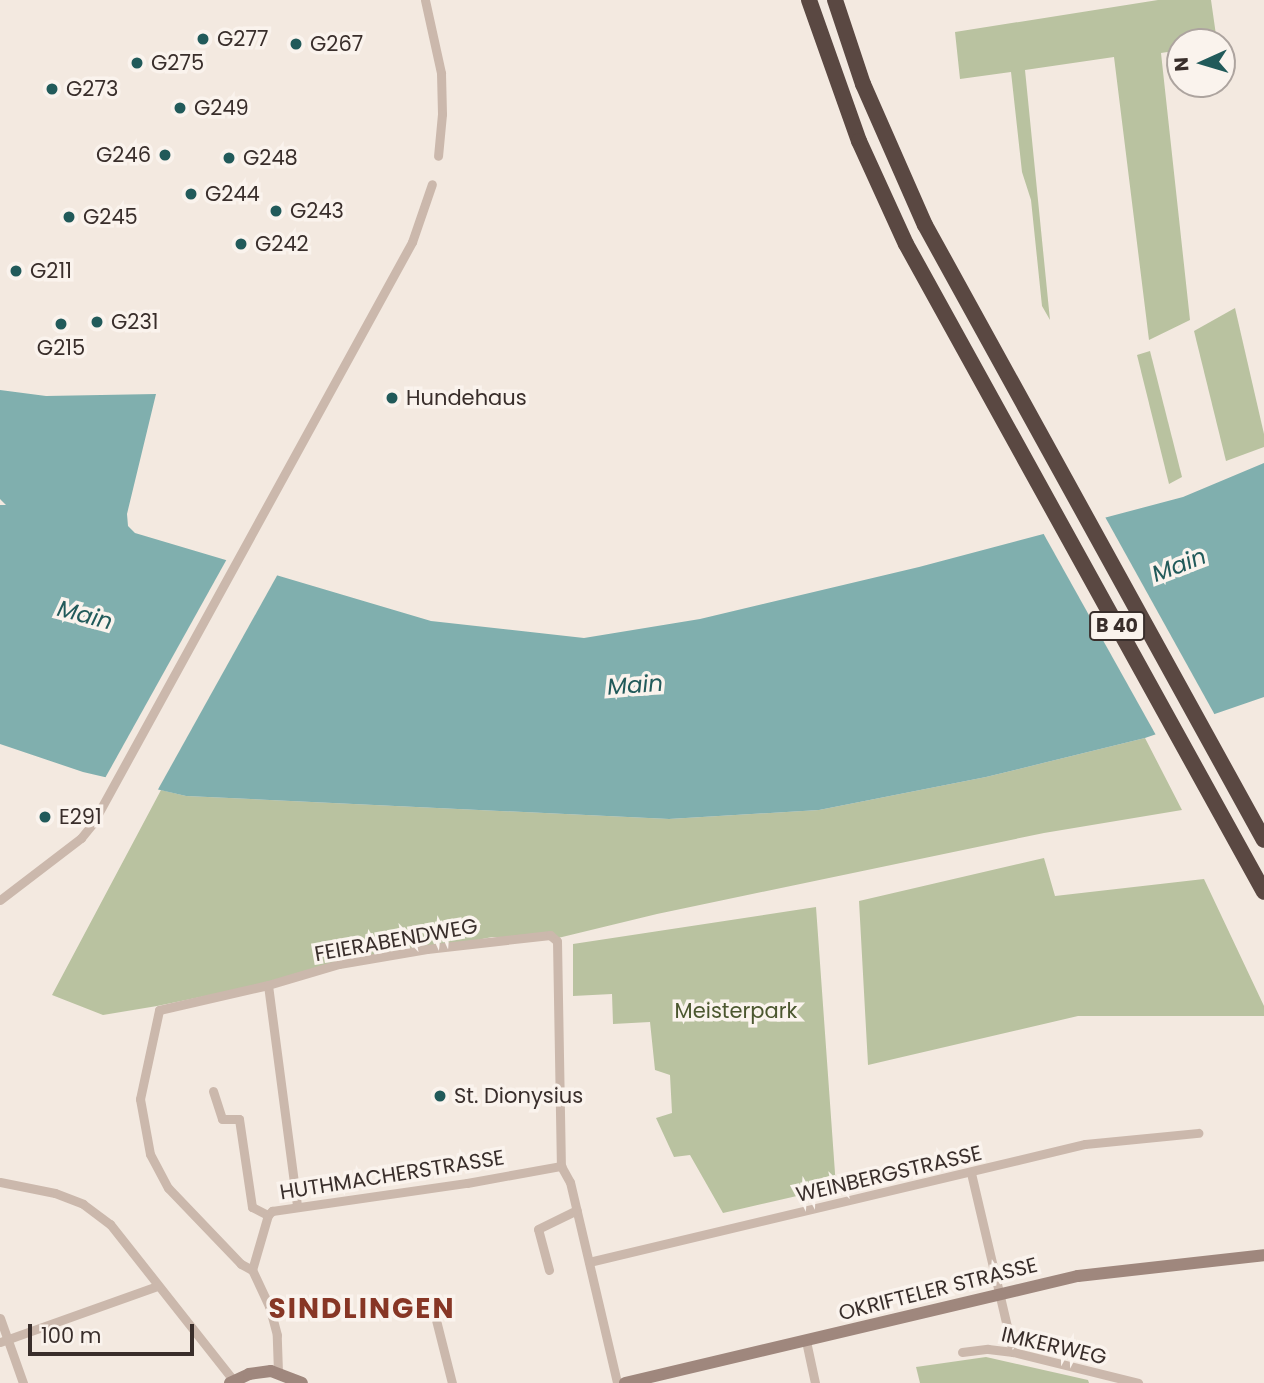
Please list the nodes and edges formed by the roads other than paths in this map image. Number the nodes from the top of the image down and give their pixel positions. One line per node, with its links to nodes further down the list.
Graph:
1 (425, 0): 4 (street)
2 (808, 0): 7 (highway, B 40)
3 (835, 0): 6 (highway, B 40)
4 (438, 156)
5 (432, 184): 8 (street)
6 (1264, 841)
7 (1264, 892)
8 (0, 900)
9 (268, 985): 12 (street, FEIERABENDWEG); 17 (street); 22 (street, FEIERABENDWEG)
10 (213, 1091): 19 (street)
11 (1198, 1133): 13 (street, WEINBERGSTRASSE)
12 (561, 1166): 17 (street, HUTHMACHERSTRASSE); 18 (street)
13 (971, 1173): 21 (street, WEINBERGSTRASSE); 25 (street)
14 (0, 1182): 15 (street)
15 (11, 1184): 16 (street); 24 (street)
16 (0, 1189)
17 (297, 1205): 19 (street, HUTHMACHERSTRASSE)
18 (576, 1210): 21 (street); 23 (street)
19 (268, 1215): 22 (street, HUTHMACHERSTRASSE)
20 (1264, 1255): 25 (street, OKRIFTELER STRASSE)
21 (589, 1262): 37 (street)
22 (253, 1270): 32 (street)
23 (549, 1270)
24 (157, 1286): 28 (street); 33 (street)
25 (1000, 1294): 29 (street, OKRIFTELER STRASSE); 31 (street)
26 (435, 1315): 36 (street)
27 (0, 1318): 28 (street)
28 (4, 1341): 34 (street)
29 (806, 1341): 38 (street, OKRIFTELER STRASSE); 39 (street)
30 (962, 1352): 31 (street, IMKERWEG)
31 (1013, 1352): 40 (street, IMKERWEG)
32 (278, 1372): 33 (street); 35 (street)
33 (232, 1382)
34 (23, 1383)
35 (302, 1383)
36 (452, 1383)
37 (617, 1383)
38 (625, 1383)
39 (815, 1383)
40 (1138, 1383)

